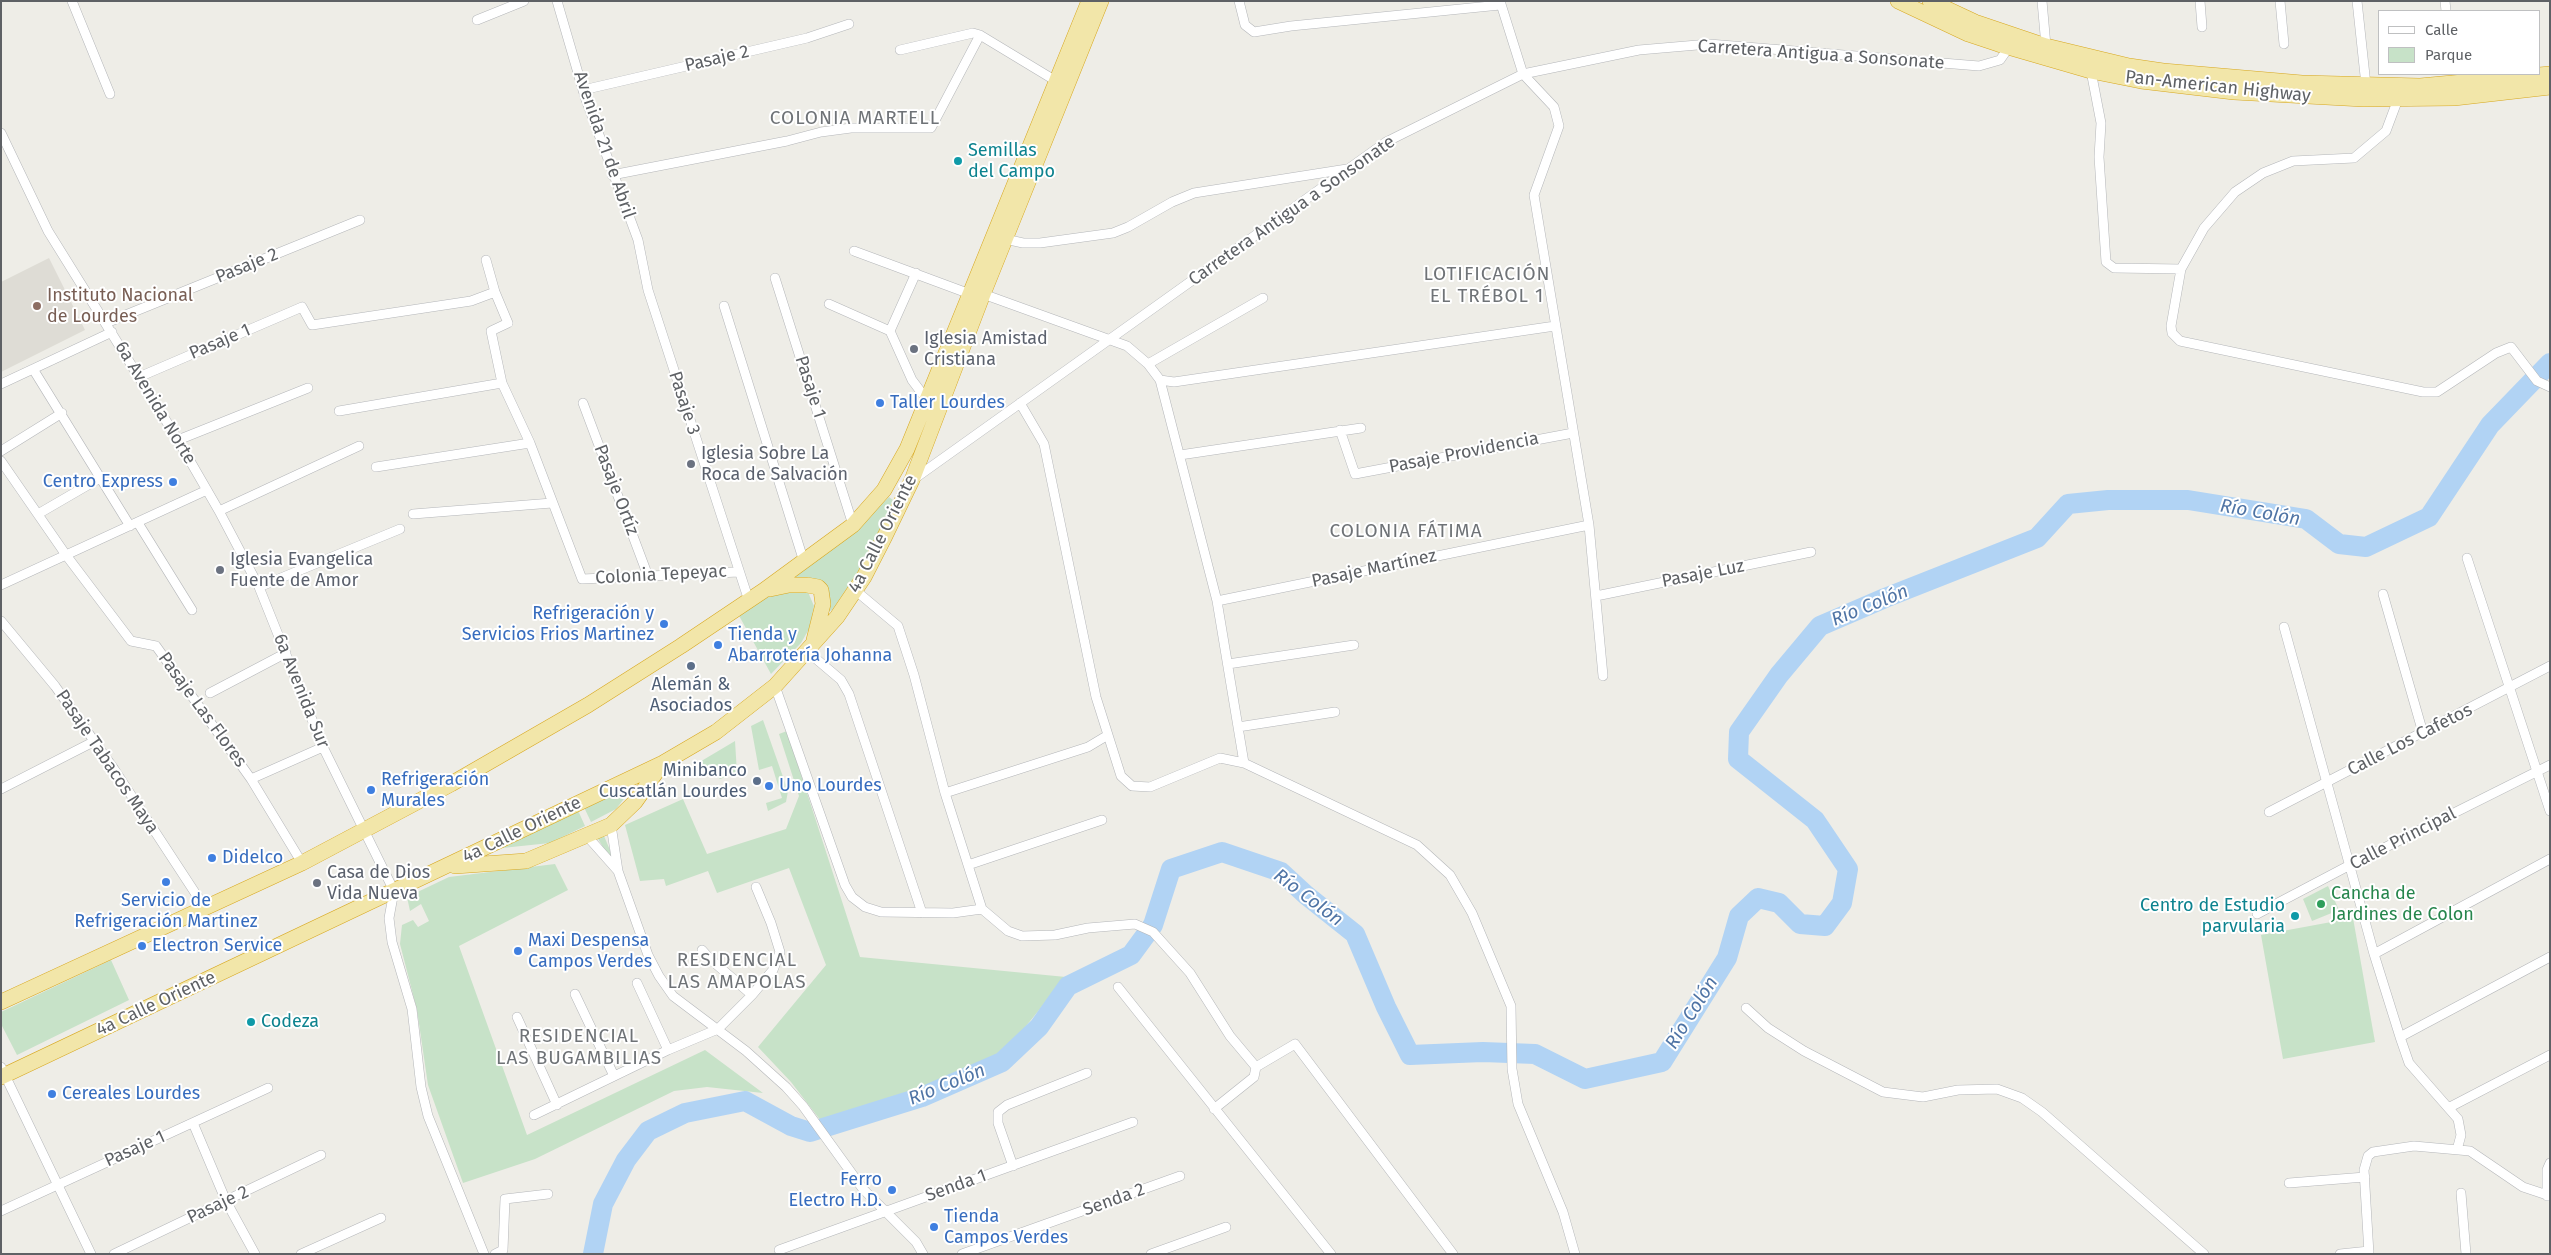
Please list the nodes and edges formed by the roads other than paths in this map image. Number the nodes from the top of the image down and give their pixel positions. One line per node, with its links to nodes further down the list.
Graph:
1 (72, 1): 30 (street)
2 (524, 1): 14 (street)
3 (557, 1): 29 (street, Avenida 21 de Abril)
4 (1089, 1): 26 (highway, 4a Calle Oriente)
5 (1102, 1): 36 (highway, 4a Calle Oriente)
6 (1239, 1): 13 (street)
7 (1898, 1): 20 (highway, Pan-American Highway)
8 (1930, 1): 19 (highway, Pan-American Highway)
9 (2042, 1): 19 (street)
10 (2200, 1): 16 (street)
11 (2280, 1): 18 (street)
12 (2357, 1): 27 (street)
13 (1500, 3): 23 (street)
14 (477, 20)
15 (849, 24): 29 (street, Pasaje 2)
16 (2202, 27)
17 (980, 35): 21 (street); 26 (street); 34 (street)
18 (2284, 44)
19 (2046, 46): 27 (highway, Pan-American Highway)
20 (2009, 47): 22 (highway, Pan-American Highway); 23 (street, Carretera Antigua a Sonsonate)
21 (900, 50)
22 (2091, 71): 31 (highway, Pan-American Highway); 39 (street)
23 (1523, 74): 33 (street, Carretera Antigua a Sonsonate); 49 (street)
24 (2530, 75): 25 (highway, Pan-American Highway)
25 (2451, 79): 27 (highway, Pan-American Highway)
26 (1056, 81): 44 (highway, 4a Calle Oriente)
27 (2366, 85)
28 (2550, 87): 31 (highway, Pan-American Highway)
29 (583, 90): 34 (street, Avenida 21 de Abril)
30 (110, 94)
31 (2398, 99): 39 (street)
32 (1, 133): 48 (street, 6a Avenida Norte)
33 (1350, 168): 36 (street); 52 (street, Carretera Antigua a Sonsonate)
34 (612, 175): 42 (street, Avenida 21 de Abril)
35 (360, 220): 48 (street, Pasaje 2)
36 (1005, 239): 44 (highway, 4a Calle Oriente)
37 (854, 250): 40 (street)
38 (486, 260): 43 (street)
39 (2181, 269): 59 (street)
40 (916, 273): 44 (street); 51 (street)
41 (775, 278): 84 (street, Pasaje 1)
42 (648, 290): 91 (street, Pasaje 3)
43 (495, 292): 55 (street, Pasaje 1); 57 (street)
44 (976, 294): 52 (street); 61 (highway, 4a Calle Oriente); 77 (highway, 4a Calle Oriente)
45 (1264, 298): 53 (street)
46 (829, 304): 51 (street)
47 (724, 306): 90 (street)
48 (106, 323): 50 (street, 6a Avenida Norte)
49 (1555, 326): 56 (street); 68 (street)
50 (112, 332): 54 (street); 55 (street, 6a Avenida Norte)
51 (890, 332): 61 (street)
52 (1112, 339): 53 (street); 62 (street, Carretera Antigua a Sonsonate)
53 (1148, 364): 56 (street)
54 (33, 369): 58 (street); 65 (street)
55 (139, 377): 69 (street, 6a Avenida Norte)
56 (1160, 380): 73 (street)
57 (502, 383): 64 (street); 70 (street)
58 (1, 384)
59 (2550, 387)
60 (308, 388): 69 (street)
61 (927, 400): 84 (highway, 4a Calle Oriente)
62 (1020, 403): 77 (street, Carretera Antigua a Sonsonate); 116 (street)
63 (583, 404): 92 (street, Pasaje Ortíz)
64 (339, 412)
65 (62, 413): 72 (street); 76 (street)
66 (1361, 428): 67 (street)
67 (1340, 430): 68 (street, Pasaje Providencia); 73 (street)
68 (1573, 433): 85 (street)
69 (178, 440): 78 (street, 6a Avenida Norte)
70 (530, 443): 75 (street); 79 (street)
71 (359, 446): 80 (street)
72 (1, 451)
73 (1180, 455): 100 (street)
74 (1, 461): 81 (street, Pasaje Las Flores)
75 (376, 467)
76 (100, 478): 81 (street); 83 (street)
77 (912, 480): 95 (highway, 4a Calle Oriente)
78 (207, 490): 80 (street, 6a Avenida Sur); 83 (street)
79 (552, 503): 82 (street); 92 (street, Colonia Tepeyac)
80 (219, 511): 94 (street, 6a Avenida Sur)
81 (38, 514): 88 (street, Pasaje Las Flores)
82 (413, 514)
83 (134, 525): 88 (street); 101 (street)
84 (853, 525): 90 (highway, 4a Calle Oriente)
85 (1589, 525): 98 (street); 100 (street, Pasaje Martínez)
86 (400, 529): 94 (street)
87 (1811, 552): 98 (street, Pasaje Luz)
88 (66, 555): 93 (street); 123 (street, Pasaje Las Flores)
89 (2467, 558): 111 (street)
90 (804, 562): 96 (highway, 4a Calle Oriente)
91 (739, 572): 92 (street, Colonia Tepeyac); 99 (street, Pasaje 3)
92 (648, 576)
93 (1, 585)
94 (259, 587): 106 (street, 6a Avenida Sur)
95 (855, 590): 105 (highway, 4a Calle Oriente); 126 (street)
96 (763, 592): 99 (highway, 4a Calle Oriente); 105 (highway)
97 (2382, 594): 115 (street)
98 (1596, 596): 109 (street)
99 (749, 601): 131 (highway, 4a Calle Oriente)
100 (1217, 601): 107 (street)
101 (192, 610)
102 (1, 621): 117 (street, Pasaje Tabacos Maya)
103 (2284, 626): 124 (street)
104 (1354, 645): 107 (street)
105 (810, 649): 110 (highway, 4a Calle Oriente); 143 (street)
106 (286, 653): 112 (street); 118 (street, 6a Avenida Sur)
107 (1228, 664): 114 (street)
108 (2550, 666): 111 (street, Calle Los Cafetos)
109 (1603, 676)
110 (775, 686): 119 (highway, 4a Calle Oriente); 143 (street)
111 (2510, 688): 115 (street, Calle Los Cafetos); 122 (street)
112 (210, 693)
113 (1335, 712): 114 (street)
114 (1238, 727): 120 (street)
115 (2423, 733): 124 (street, Calle Los Cafetos)
116 (1108, 735): 120 (street); 126 (street)
117 (94, 742): 125 (street); 141 (street, Pasaje Tabacos Maya)
118 (323, 748): 123 (street); 131 (street, 6a Avenida Sur)
119 (663, 763): 130 (highway); 137 (highway, 4a Calle Oriente)
120 (1244, 763): 199 (street)
121 (2550, 765): 122 (street, Calle Principal)
122 (2537, 772): 128 (street); 136 (street, Calle Principal)
123 (251, 779): 134 (street, Pasaje Las Flores)
124 (2327, 782): 127 (street, Calle Los Cafetos); 136 (street)
125 (1, 789)
126 (945, 793): 135 (street)
127 (2269, 812)
128 (2550, 812)
129 (1102, 820): 135 (street)
130 (611, 825): 132 (highway); 138 (street)
131 (366, 830): 134 (highway, 4a Calle Oriente); 140 (street, 6a Avenida Sur)
132 (587, 836): 137 (highway); 138 (street)
133 (2550, 859): 146 (street)
134 (302, 863): 141 (highway, 4a Calle Oriente)
135 (968, 865): 142 (street)
136 (2350, 865): 144 (street, Calle Principal); 146 (street)
137 (448, 866): 140 (highway, 4a Calle Oriente)
138 (618, 871): 155 (street)
139 (756, 887): 151 (street)
140 (394, 891): 160 (highway, 4a Calle Oriente); 192 (street)
141 (205, 908): 152 (highway, 4a Calle Oriente)
142 (982, 909): 143 (street); 159 (street)
143 (922, 913)
144 (2258, 914)
145 (702, 950): 151 (street)
146 (2374, 954): 156 (street)
147 (2550, 957): 156 (street)
148 (637, 983): 157 (street)
149 (1118, 987): 166 (street)
150 (575, 994): 162 (street)
151 (752, 995): 155 (street)
152 (1, 1002)
153 (1746, 1008): 200 (street)
154 (517, 1017): 164 (street)
155 (718, 1029): 157 (street); 183 (street)
156 (2400, 1037): 165 (street)
157 (668, 1050): 162 (street)
158 (2550, 1055): 165 (street)
159 (1256, 1067): 166 (street); 198 (street)
160 (3, 1073): 176 (street)
161 (1087, 1074): 173 (street)
162 (614, 1076): 164 (street)
163 (268, 1088): 169 (street, Pasaje 1)
164 (557, 1105): 167 (street)
165 (2450, 1107): 170 (street)
166 (1214, 1109): 197 (street)
167 (534, 1115)
168 (1133, 1122): 173 (street, Senda 1)
169 (193, 1123): 176 (street, Pasaje 1); 181 (street)
170 (2457, 1150): 175 (street); 180 (street)
171 (321, 1155): 181 (street, Pasaje 2)
172 (2550, 1163): 180 (street)
173 (1014, 1166): 183 (street, Senda 1)
174 (1180, 1176): 195 (street, Senda 2)
175 (2365, 1177): 177 (street); 187 (street)
176 (58, 1183): 182 (street, Pasaje 1); 188 (street)
177 (2289, 1183)
178 (2461, 1193): 202 (street)
179 (548, 1194): 193 (street)
180 (2548, 1196)
181 (226, 1201): 189 (street, Pasaje 2); 190 (street)
182 (1, 1211)
183 (885, 1211): 186 (street, Senda 1); 194 (street)
184 (381, 1218): 191 (street)
185 (1226, 1228): 196 (street)
186 (779, 1250)
187 (2369, 1252): 201 (street)
188 (91, 1254)
189 (114, 1254)
190 (256, 1254)
191 (301, 1254)
192 (484, 1254)
193 (495, 1254)
194 (923, 1254)
195 (962, 1254)
196 (1151, 1254)
197 (1331, 1254)
198 (1452, 1254)
199 (1575, 1254)
200 (2204, 1254)
201 (2340, 1254)
202 (2466, 1254)

